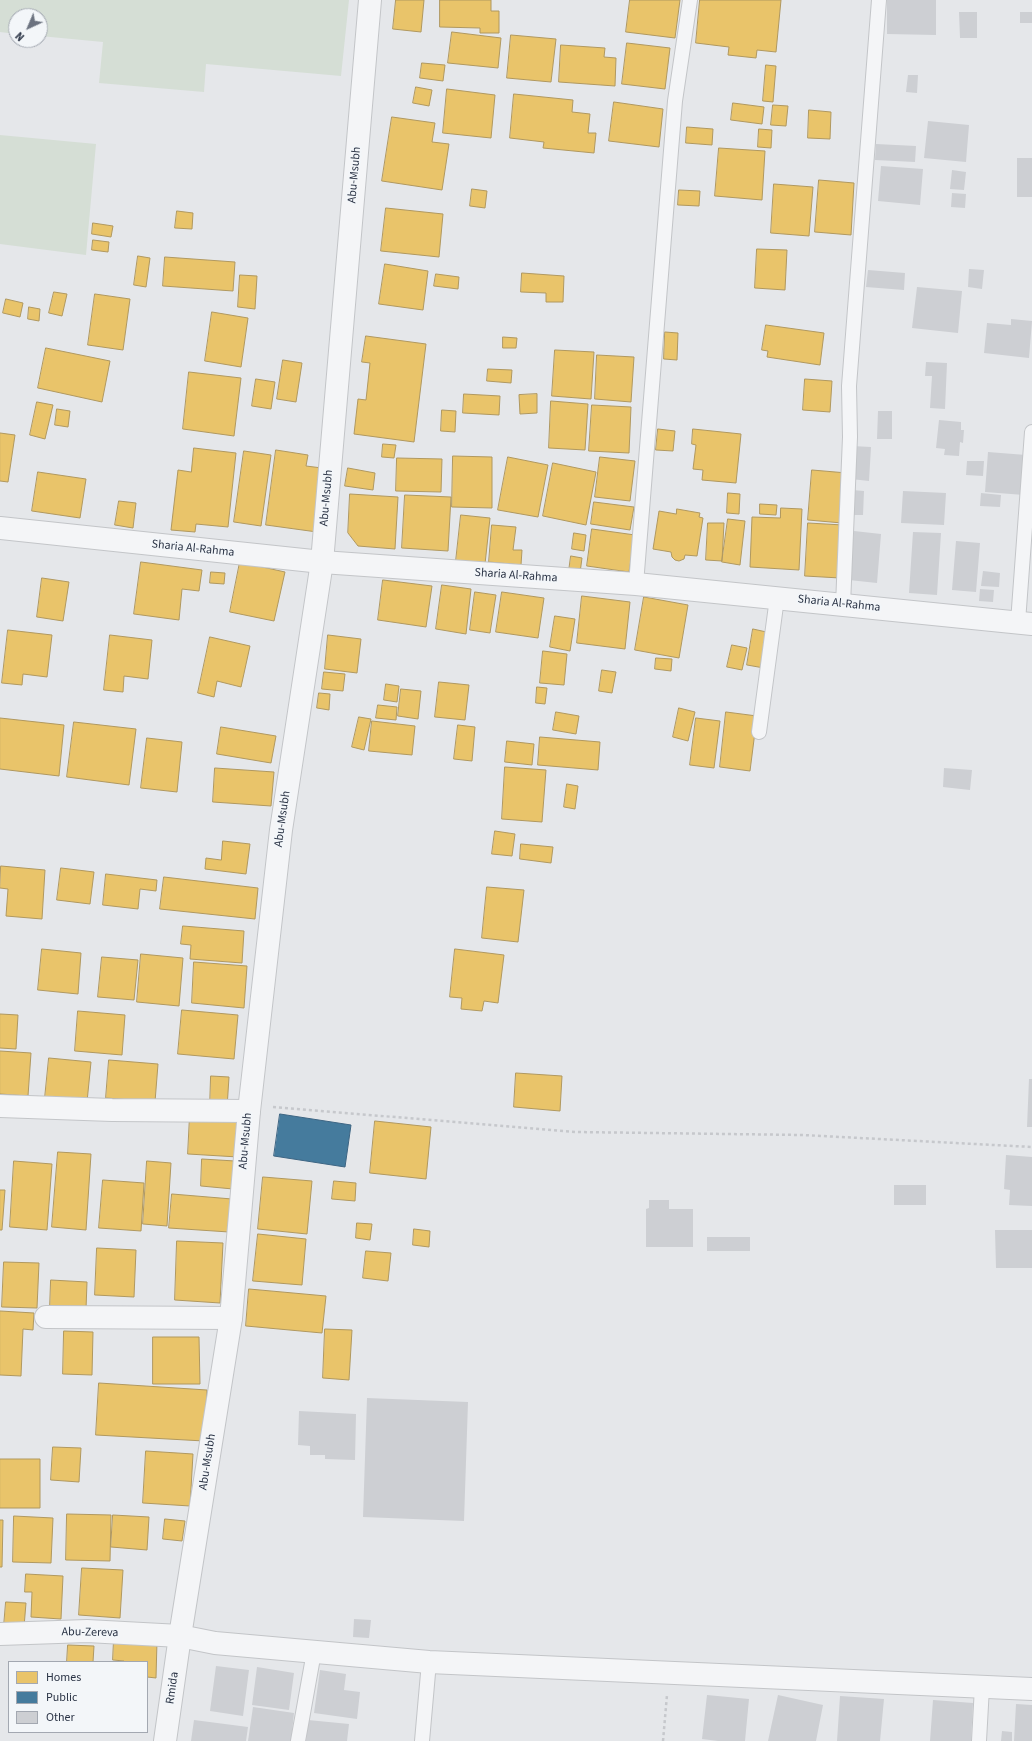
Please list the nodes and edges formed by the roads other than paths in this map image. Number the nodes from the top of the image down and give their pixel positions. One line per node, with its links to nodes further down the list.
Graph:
1 (370, 0): 6 (street, Abu-Msubh)
2 (690, 0): 7 (lane)
3 (879, 0): 9 (lane)
4 (1032, 432): 10 (lane)
5 (0, 528): 6 (street, Sharia Al-Rahma)
6 (322, 562): 7 (street, Sharia Al-Rahma); 13 (street, Abu-Msubh)
7 (636, 584): 8 (street, Sharia Al-Rahma)
8 (777, 598): 9 (street, Sharia Al-Rahma); 11 (lane)
9 (843, 605): 10 (street, Sharia Al-Rahma)
10 (1025, 623)
11 (759, 732)
12 (0, 1106): 13 (street)
13 (249, 1111): 15 (street, Abu-Msubh)
14 (46, 1317): 15 (street)
15 (231, 1318): 17 (street, Abu-Msubh)
16 (0, 1634): 17 (street, Abu-Zereva)
17 (180, 1636): 18 (street, Abu-Zereva); 22 (street, Rmida)
18 (314, 1652): 19 (street, Abu-Zereva); 23 (lane)
19 (429, 1662): 20 (street, Abu-Zereva); 24 (lane)
20 (982, 1686): 21 (street, Abu-Zereva); 25 (lane)
21 (1032, 1689)
22 (165, 1741)
23 (298, 1741)
24 (422, 1741)
25 (979, 1741)

